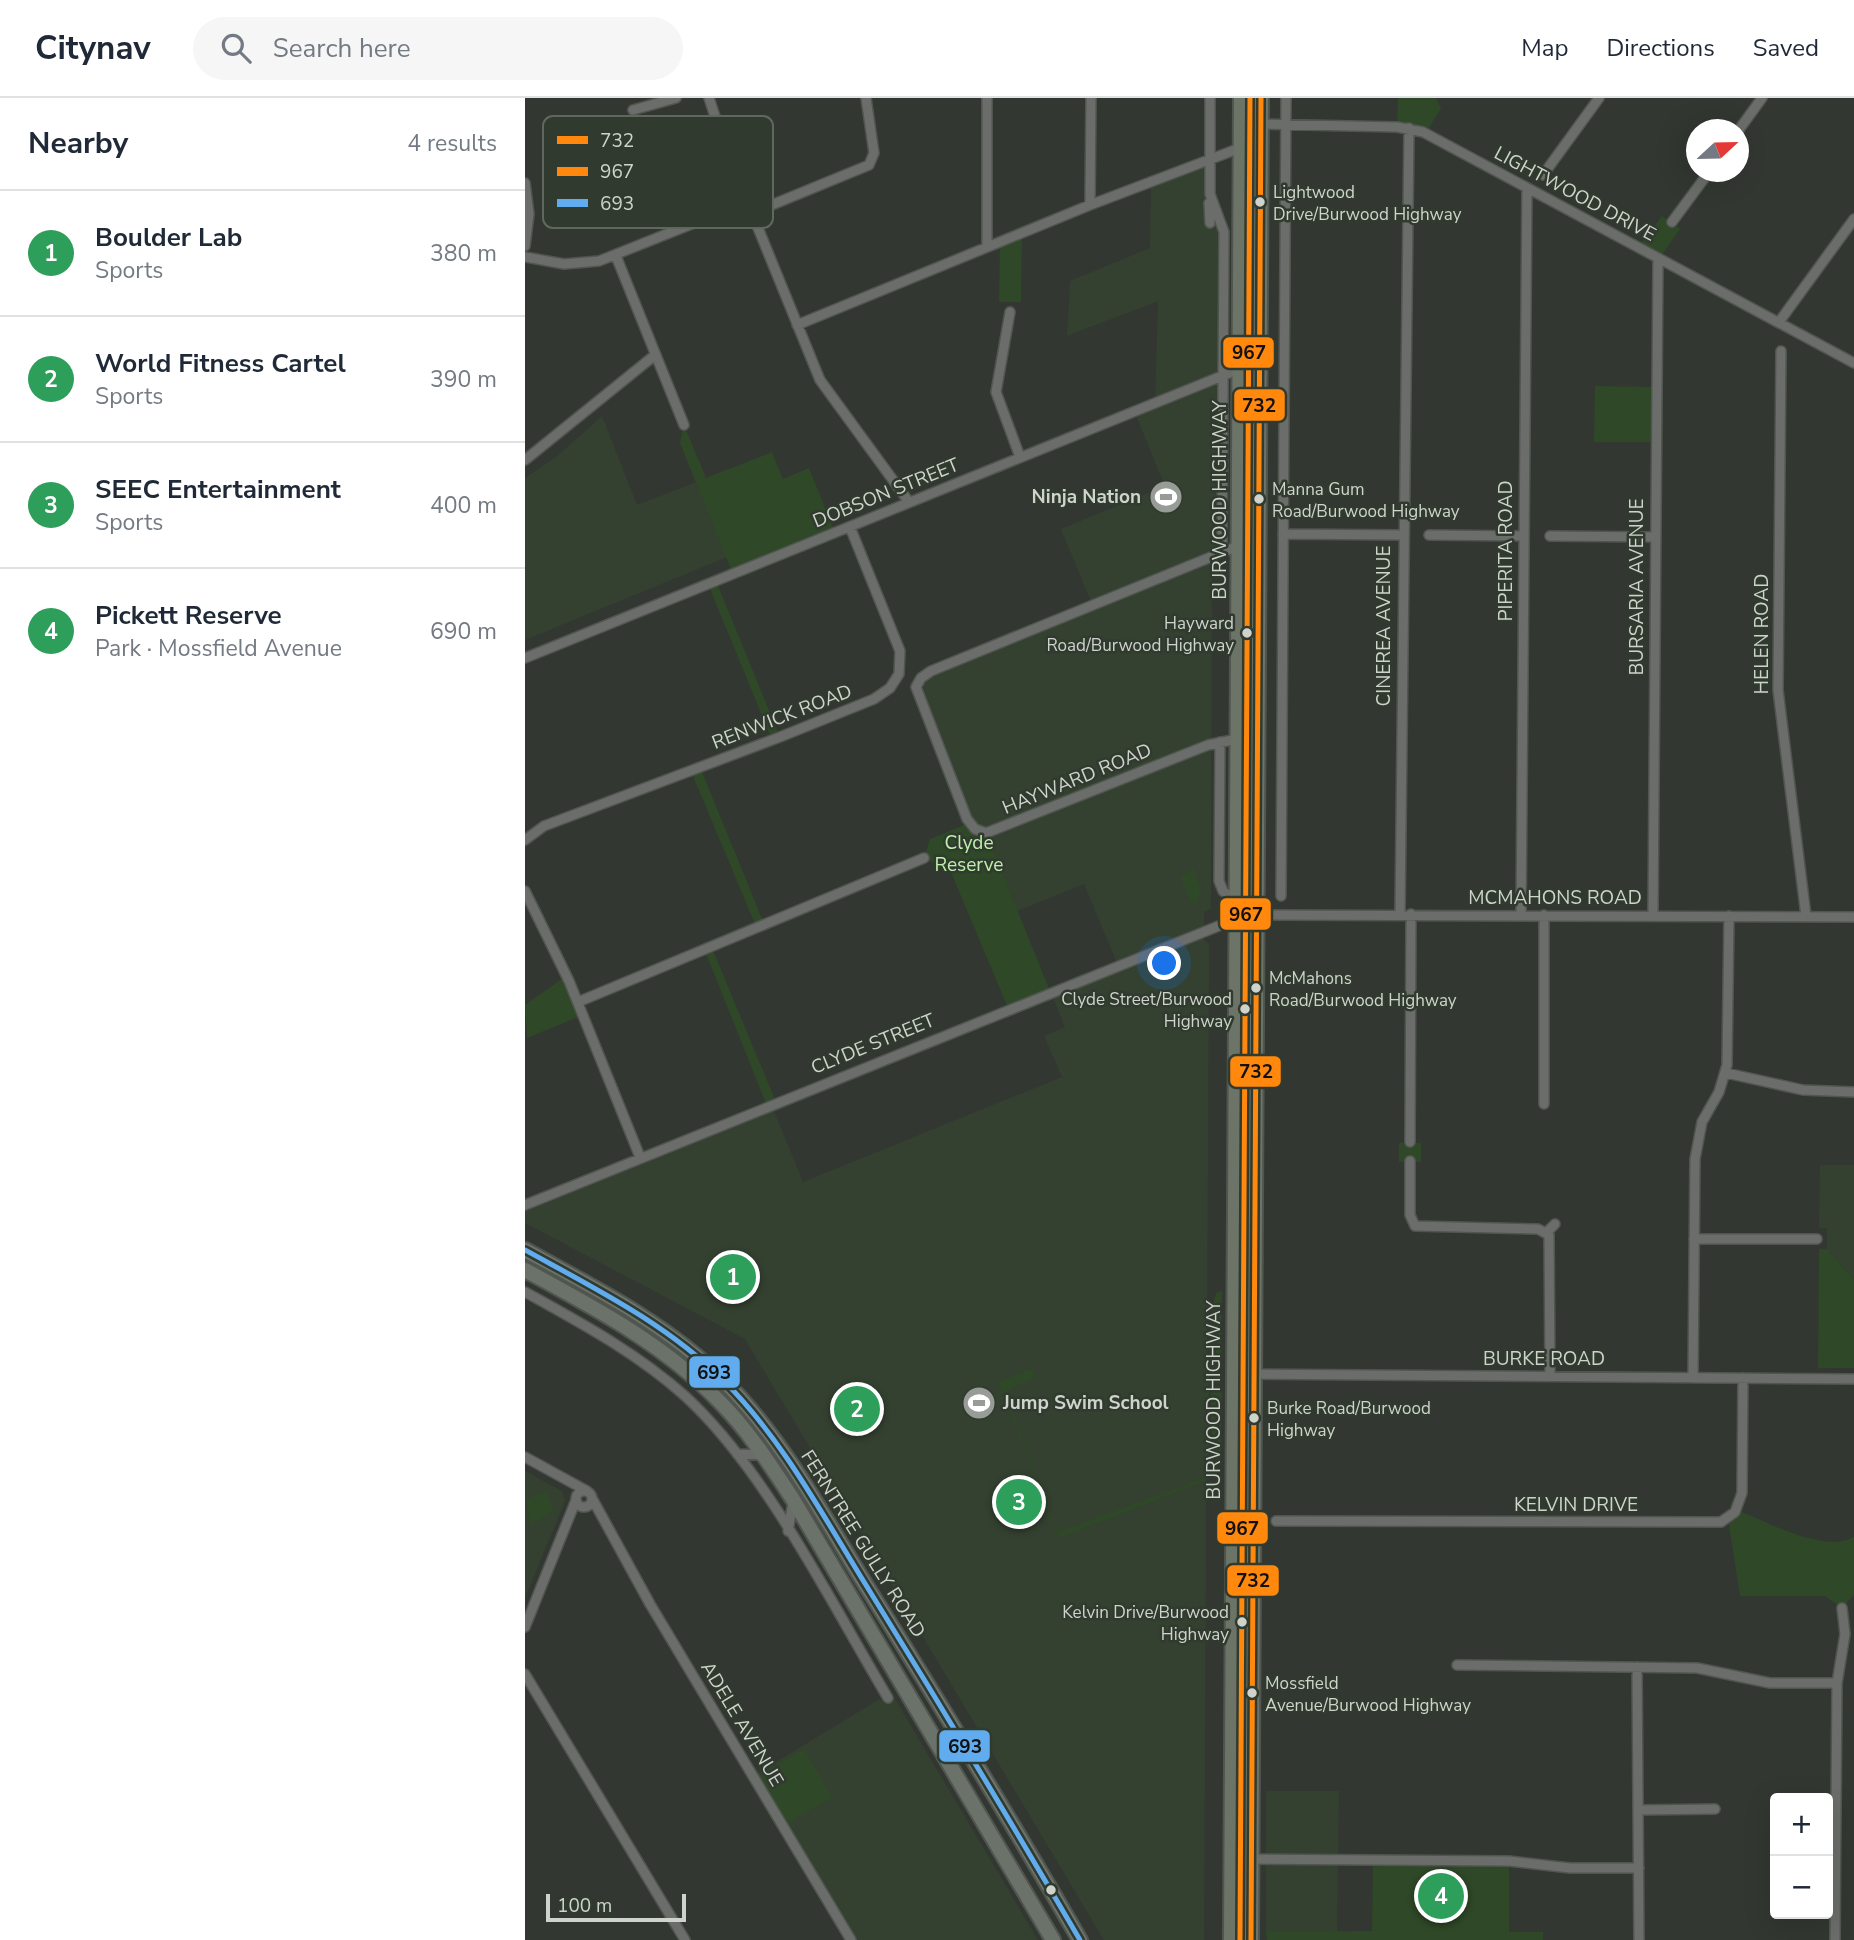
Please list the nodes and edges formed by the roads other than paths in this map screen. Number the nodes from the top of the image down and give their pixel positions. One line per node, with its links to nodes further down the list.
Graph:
1 (676, 98): 12 (street)
2 (709, 98): 13 (street)
3 (866, 98): 25 (street)
4 (987, 98): 33 (street)
5 (1091, 98): 26 (street)
6 (1210, 98): 19 (street, BURWOOD HIGHWAY)
7 (1241, 98): 18 (highway, BURWOOD HIGHWAY)
8 (1261, 98): 15 (highway, BURWOOD HIGHWAY)
9 (1286, 98): 16 (street)
10 (1599, 98): 20 (street)
11 (1762, 98): 14 (street)
12 (633, 110)
13 (716, 116)
14 (1747, 119)
15 (1261, 124): 16 (street, LIGHTWOOD DRIVE); 42 (highway, BURWOOD HIGHWAY)
16 (1286, 126): 17 (street, LIGHTWOOD DRIVE); 51 (street)
17 (1409, 128): 23 (street, LIGHTWOOD DRIVE); 52 (street, CINEREA AVENUE)
18 (1240, 148): 19 (street); 44 (highway, BURWOOD HIGHWAY)
19 (1210, 157): 24 (street, BURWOOD HIGHWAY); 26 (street)
20 (1543, 175)
21 (1702, 182): 28 (street)
22 (525, 183): 32 (street)
23 (1527, 188): 36 (street, LIGHTWOOD DRIVE); 54 (street, PIPERITA ROAD)
24 (1209, 194): 29 (street, BURWOOD HIGHWAY); 45 (street, BURWOOD HIGHWAY)
25 (773, 205)
26 (1090, 205): 33 (street)
27 (1854, 219): 38 (street)
28 (1672, 222)
29 (1210, 223)
30 (684, 228): 34 (street)
31 (758, 228): 39 (street)
32 (525, 246)
33 (987, 246): 39 (street)
34 (616, 256): 35 (street); 41 (street)
35 (525, 257)
36 (1658, 258): 38 (street, LIGHTWOOD DRIVE); 56 (street, BURSARIA AVENUE)
37 (1010, 312): 47 (street)
38 (1779, 322): 43 (street, LIGHTWOOD DRIVE)
39 (797, 325): 49 (street)
40 (1781, 351): 74 (street, HELEN ROAD)
41 (656, 355): 46 (street); 48 (street)
42 (1259, 361): 44 (street, DOBSON STREET); 69 (highway, BURWOOD HIGHWAY)
43 (1854, 363)
44 (1240, 369): 45 (street, DOBSON STREET); 57 (highway, BURWOOD HIGHWAY)
45 (1223, 375): 47 (street, DOBSON STREET); 58 (street, BURWOOD HIGHWAY)
46 (684, 425)
47 (1020, 457): 49 (street, DOBSON STREET)
48 (525, 460)
49 (909, 502): 50 (street, DOBSON STREET)
50 (850, 527): 59 (street, DOBSON STREET); 62 (street, RENWICK ROAD)
51 (1283, 534): 52 (street); 65 (street)
52 (1402, 535): 67 (street, CINEREA AVENUE)
53 (1429, 535): 54 (street)
54 (1524, 536): 70 (street, PIPERITA ROAD)
55 (1550, 536): 56 (street)
56 (1655, 537): 72 (street, BURSARIA AVENUE)
57 (1238, 546): 58 (street, HAYWARD ROAD); 60 (highway, BURWOOD HIGHWAY)
58 (1222, 552): 61 (street, HAYWARD ROAD)
59 (525, 658)
60 (1237, 739): 61 (street, HAYWARD ROAD); 66 (highway, BURWOOD HIGHWAY)
61 (1220, 742): 66 (street)
62 (525, 840)
63 (924, 858): 77 (street)
64 (525, 891): 77 (street)
65 (1281, 896)
66 (1236, 902): 76 (highway, BURWOOD HIGHWAY)
67 (1400, 914): 68 (street, MCMAHONS ROAD); 69 (street, MCMAHONS ROAD)
68 (1411, 914): 70 (street, MCMAHONS ROAD); 81 (street)
69 (1256, 915): 76 (highway); 94 (highway, BURWOOD HIGHWAY)
70 (1521, 915): 71 (street, MCMAHONS ROAD)
71 (1544, 915): 72 (street, MCMAHONS ROAD); 80 (street)
72 (1653, 916): 73 (street, MCMAHONS ROAD)
73 (1729, 916): 74 (street, MCMAHONS ROAD); 78 (street)
74 (1806, 916): 75 (street, MCMAHONS ROAD)
75 (1854, 916)
76 (1236, 919): 82 (street, CLYDE STREET); 93 (highway, BURWOOD HIGHWAY)
77 (577, 1002): 82 (street)
78 (1726, 1073): 79 (street); 87 (street)
79 (1854, 1092)
80 (1543, 1104)
81 (1410, 1142)
82 (640, 1157): 84 (street, CLYDE STREET)
83 (1410, 1161): 86 (street)
84 (525, 1205)
85 (1555, 1224): 86 (street)
86 (1547, 1232): 95 (street)
87 (1694, 1239): 88 (street); 96 (street)
88 (1817, 1239)
89 (525, 1250): 108 (main road, FERNTREE GULLY ROAD)
90 (525, 1270): 100 (main road, FERNTREE GULLY ROAD)
91 (525, 1284): 92 (street)
92 (527, 1293): 99 (street)
93 (1233, 1374): 94 (street, BURKE ROAD); 121 (highway, BURWOOD HIGHWAY)
94 (1252, 1374): 95 (street, BURKE ROAD); 120 (highway, BURWOOD HIGHWAY)
95 (1551, 1376): 96 (street, BURKE ROAD)
96 (1693, 1378): 97 (street, BURKE ROAD)
97 (1743, 1378): 98 (street, BURKE ROAD); 104 (street, KELVIN DRIVE)
98 (1854, 1379)
99 (737, 1454): 100 (street); 106 (street)
100 (763, 1455): 103 (main road, FERNTREE GULLY ROAD)
101 (525, 1457): 102 (street, ADELE AVENUE)
102 (581, 1500): 105 (street, ADELE AVENUE); 105 (street, ADELE AVENUE); 109 (street)
103 (794, 1501): 106 (street); 110 (main road, FERNTREE GULLY ROAD)
104 (1276, 1521)
105 (604, 1526): 124 (street, ADELE AVENUE)
106 (788, 1531): 114 (street)
107 (1842, 1608): 116 (street)
108 (885, 1615): 110 (main road); 126 (main road, FERNTREE GULLY ROAD)
109 (526, 1622)
110 (868, 1625): 115 (main road, FERNTREE GULLY ROAD)
111 (1457, 1665): 112 (street)
112 (1637, 1667): 116 (street); 119 (street)
113 (525, 1674): 123 (street)
114 (876, 1677): 115 (street); 117 (street)
115 (900, 1679): 125 (main road, FERNTREE GULLY ROAD)
116 (1836, 1683): 130 (street)
117 (888, 1699)
118 (1714, 1809): 119 (street)
119 (1639, 1810): 122 (street)
120 (1252, 1858): 121 (street); 122 (street); 128 (highway, BURWOOD HIGHWAY)
121 (1230, 1859): 127 (highway, BURWOOD HIGHWAY)
122 (1639, 1868): 129 (street)
123 (685, 1940)
124 (851, 1940)
125 (1053, 1940)
126 (1080, 1940)
127 (1231, 1940)
128 (1251, 1940)
129 (1639, 1940)
130 (1835, 1940)

